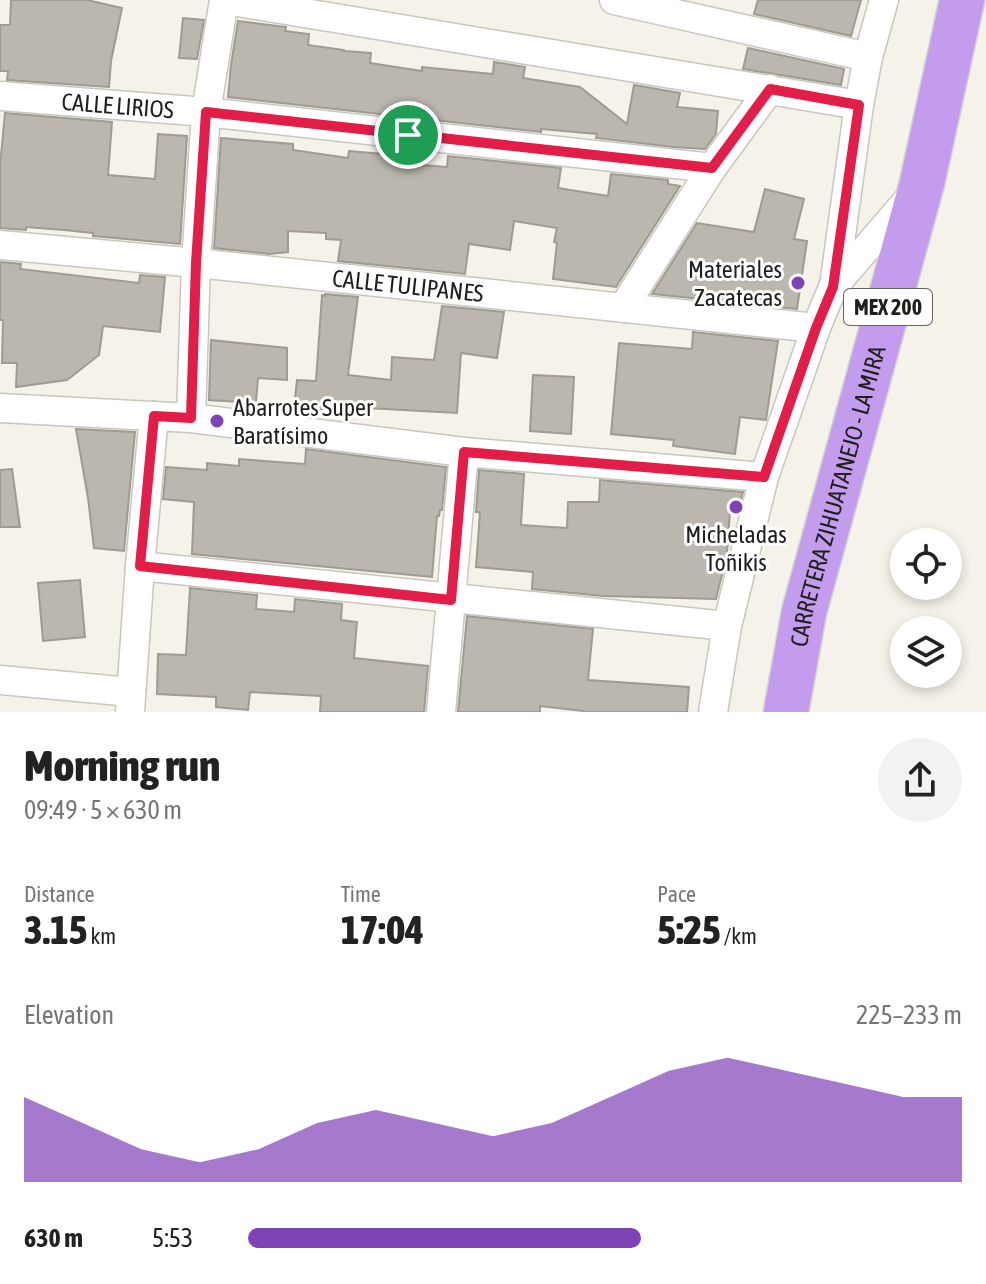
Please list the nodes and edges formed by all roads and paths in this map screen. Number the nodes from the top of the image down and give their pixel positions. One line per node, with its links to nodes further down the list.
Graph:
1 (225, 0): 6 (street); 9 (street)
2 (614, 0): 5 (street)
3 (884, 0): 5 (street)
4 (962, 0): 11 (highway, CARRETERA ZIHUATANEJO - LA MIRA / MEX 200)
5 (868, 57): 8 (street)
6 (770, 89): 8 (street); 10 (street)
7 (0, 96): 9 (street, CALLE LIRIOS)
8 (859, 105): 14 (street)
9 (206, 112): 10 (street, CALLE LIRIOS); 13 (street)
10 (712, 168): 15 (street)
11 (922, 183): 14 (street); 29 (highway, CARRETERA ZIHUATANEJO - LA MIRA / MEX 200)
12 (0, 245): 13 (street, CALLE TULIPANES)
13 (196, 263): 15 (street, CALLE TULIPANES); 19 (street)
14 (833, 287): 16 (street)
15 (623, 308): 16 (street, CALLE TULIPANES)
16 (816, 328): 21 (street)
17 (0, 408): 18 (street)
18 (154, 416): 19 (street); 22 (street)
19 (191, 418): 20 (street)
20 (464, 452): 21 (street); 23 (street)
21 (764, 477): 24 (street)
22 (140, 566): 23 (street); 26 (street)
23 (451, 600): 24 (street); 27 (street)
24 (727, 626): 28 (street)
25 (0, 680): 26 (street)
26 (131, 702)
27 (441, 712)
28 (713, 712)
29 (786, 712)

